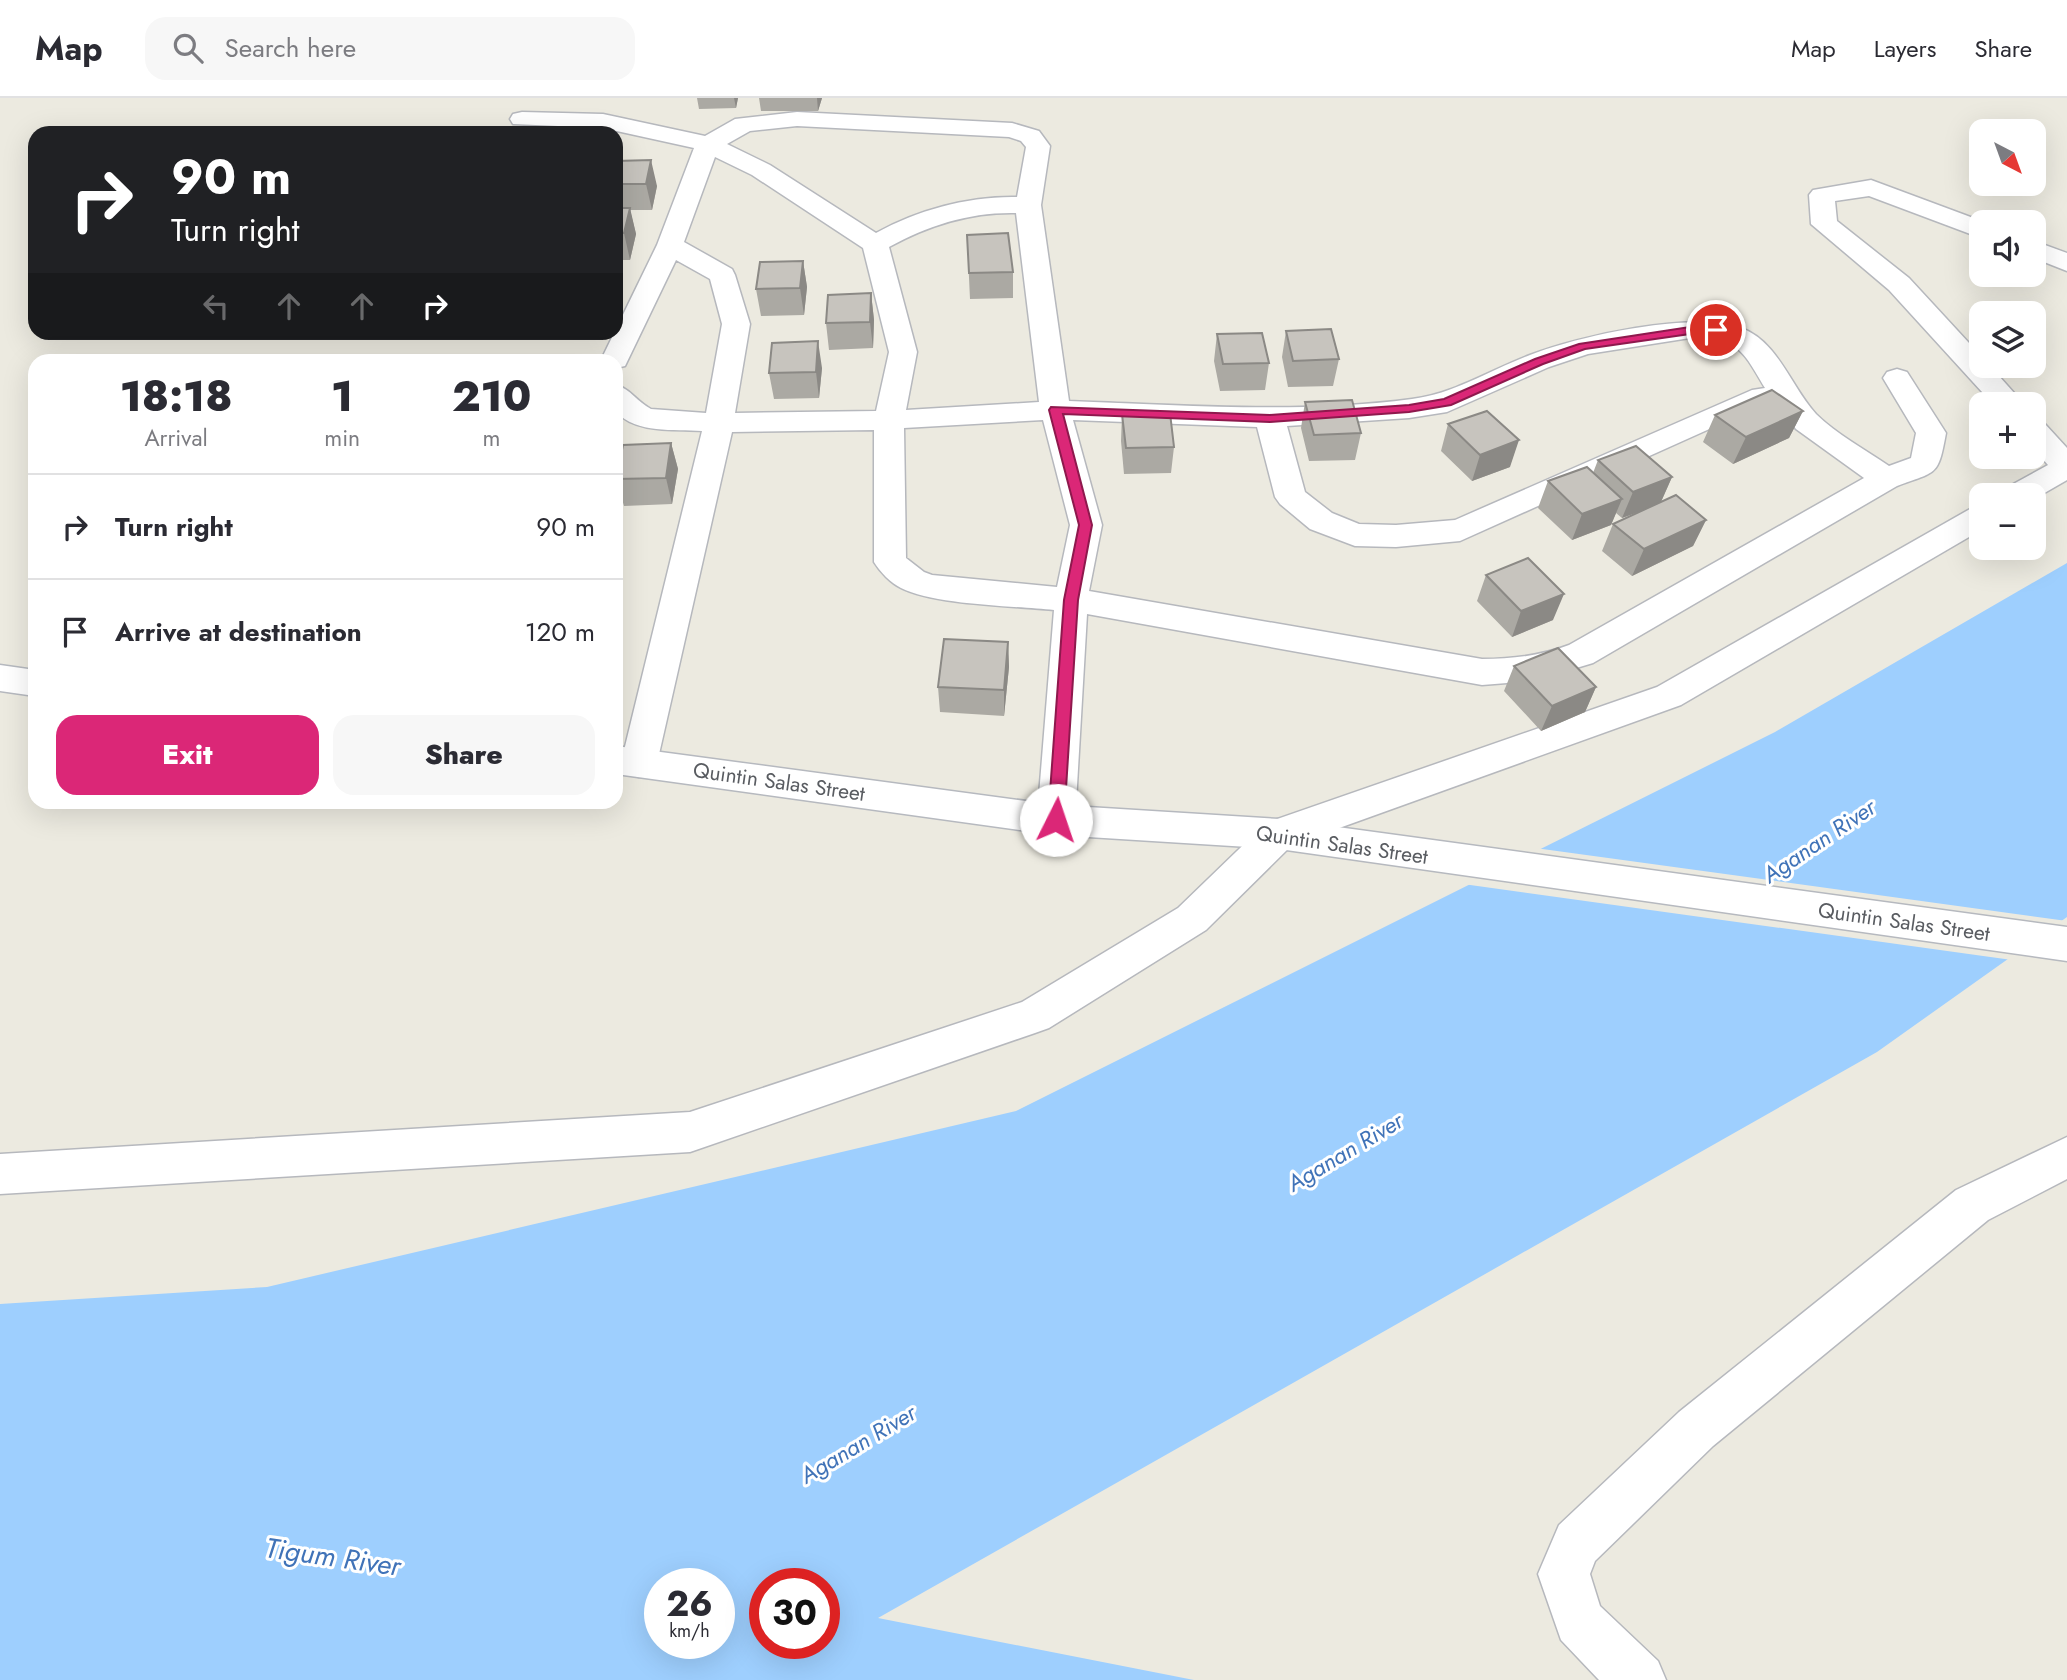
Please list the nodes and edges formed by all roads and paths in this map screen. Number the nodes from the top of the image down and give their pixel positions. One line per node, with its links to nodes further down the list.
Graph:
1 (522, 119): 2 (street)
2 (708, 144): 3 (street); 5 (street); 6 (street)
3 (1028, 205): 5 (street); 14 (street)
4 (1969, 225): 12 (street)
5 (875, 244): 16 (street)
6 (670, 245): 9 (street); 17 (street)
7 (2046, 254): 8 (street)
8 (2067, 263)
9 (618, 354)
10 (1897, 378): 20 (street)
11 (1780, 388): 15 (street); 15 (street); 20 (street)
12 (1998, 392)
13 (623, 401): 17 (street)
14 (1055, 410): 15 (street); 16 (street); 23 (street)
15 (1270, 418)
16 (890, 420): 17 (street); 23 (street)
17 (719, 423): 26 (street)
18 (2046, 444): 19 (street)
19 (2067, 467): 21 (street)
20 (1886, 479): 23 (street)
21 (2038, 483)
22 (1969, 523): 28 (street)
23 (1071, 600): 27 (street)
24 (0, 678): 25 (street)
25 (28, 682)
26 (627, 762): 27 (street, Quintin Salas Street)
27 (1056, 820): 28 (street, Quintin Salas Street)
28 (1279, 834): 29 (street, Quintin Salas Street); 31 (street)
29 (2067, 944)
30 (2067, 1157): 32 (street)
31 (0, 1174)
32 (1640, 1680)

